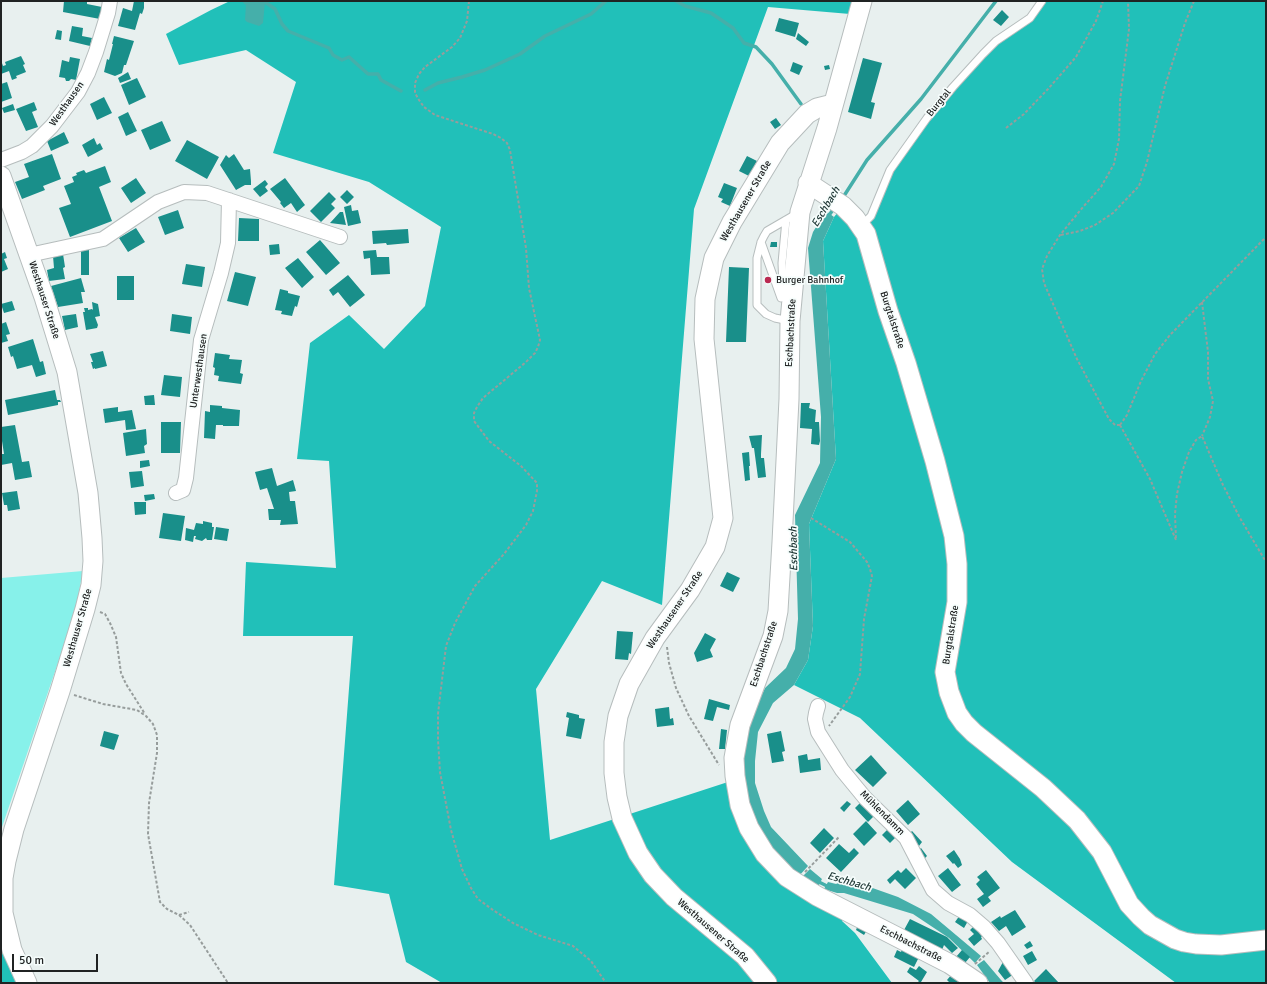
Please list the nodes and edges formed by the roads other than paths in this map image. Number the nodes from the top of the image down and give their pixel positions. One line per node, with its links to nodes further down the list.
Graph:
1 (110, 1): 5 (street, Westhausen)
2 (862, 1): 4 (main road)
3 (1042, 1): 10 (lane, Burgtal)
4 (833, 104): 7 (main road, Eschbachstraße); 20 (main road, Westhausener Straße)
5 (1, 160)
6 (1, 176): 13 (main road, Westhauser Straße)
7 (808, 183): 9 (main road, Eschbachstraße); 10 (main road, Burgtalstraße)
8 (229, 200): 11 (street); 13 (street); 15 (street, Unterwesthausen)
9 (793, 216): 12 (lane); 14 (main road, Eschbachstraße)
10 (862, 225): 17 (main road, Burgtalstraße)
11 (340, 237)
12 (761, 242): 14 (lane); 14 (lane)
13 (29, 255): 19 (main road, Westhauser Straße)
14 (790, 320): 18 (main road, Eschbachstraße)
15 (176, 493)
16 (818, 706): 21 (street, Mühlendamm)
17 (1266, 940)
18 (976, 974)
19 (27, 983)
20 (767, 983)
21 (1026, 983)

